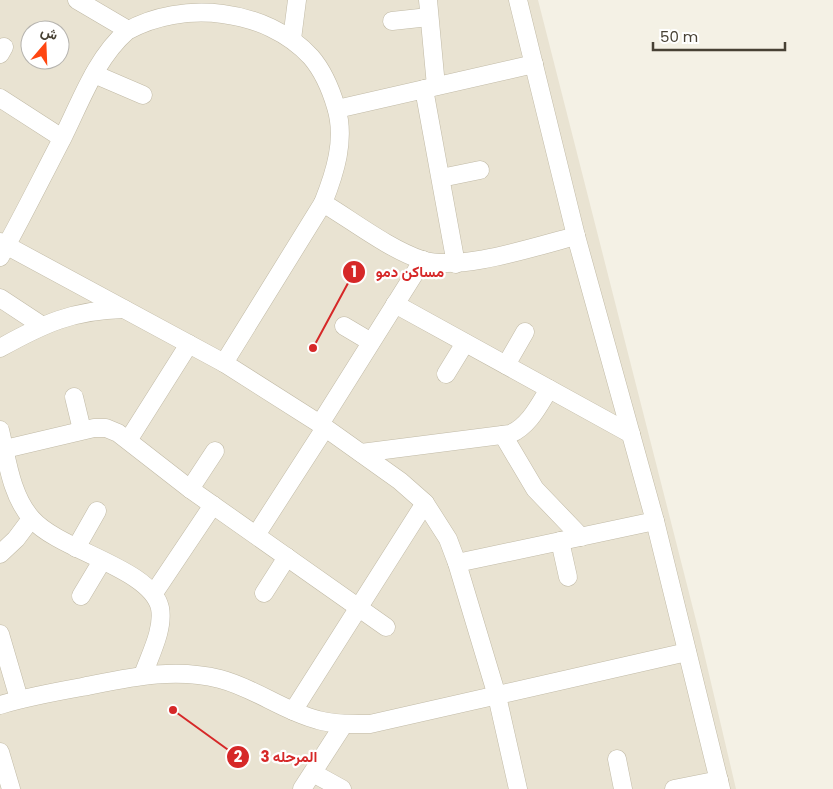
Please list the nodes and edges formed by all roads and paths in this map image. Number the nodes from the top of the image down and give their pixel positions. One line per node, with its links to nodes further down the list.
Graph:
1 (77, 0): 7 (street)
2 (297, 0): 8 (street)
3 (518, 0): 9 (street)
4 (239, 6): 7 (street); 8 (street)
5 (428, 8): 6 (street); 11 (street)
6 (392, 22)
7 (128, 30): 10 (street)
8 (292, 39): 14 (street)
9 (534, 64): 11 (street); 19 (street)
10 (94, 74): 12 (street); 15 (street)
11 (430, 88): 14 (street); 17 (street)
12 (142, 95)
13 (0, 98): 15 (street)
14 (337, 109): 18 (street)
15 (62, 138): 20 (street)
16 (480, 170): 17 (street)
17 (441, 178): 22 (street)
18 (323, 203): 21 (street); 33 (street)
19 (576, 236): 22 (street); 41 (street)
20 (2, 248): 25 (street)
21 (422, 260): 22 (street); 24 (street)
22 (456, 264)
23 (0, 298): 26 (street)
24 (395, 304): 29 (street); 30 (street)
25 (125, 309): 26 (street); 31 (street)
26 (41, 326): 32 (street)
27 (344, 326): 29 (street)
28 (525, 332): 34 (street)
29 (372, 342): 38 (street)
30 (465, 342): 34 (street); 35 (street)
31 (189, 344): 33 (street); 43 (street)
32 (0, 348)
33 (224, 363): 38 (street)
34 (506, 365): 36 (street)
35 (446, 374)
36 (550, 389): 41 (street); 42 (street)
37 (74, 397): 40 (street)
38 (322, 426): 46 (street); 53 (street)
39 (0, 430): 44 (street)
40 (82, 430): 43 (street); 44 (street)
41 (631, 434): 52 (street)
42 (503, 435): 46 (street); 54 (street)
43 (129, 439): 47 (street)
44 (5, 450): 51 (street)
45 (215, 451): 47 (street)
46 (361, 453): 48 (street)
47 (190, 488): 49 (street)
48 (425, 503): 60 (street); 65 (street)
49 (213, 505): 53 (street); 62 (street)
50 (97, 511): 56 (street)
51 (31, 518): 56 (street); 57 (street)
52 (655, 521): 54 (street); 68 (street)
53 (256, 535): 58 (street)
54 (581, 536): 55 (street)
55 (560, 541): 60 (street); 61 (street)
56 (76, 548): 59 (street)
57 (0, 554)
58 (287, 557): 63 (street); 65 (street)
59 (102, 561): 62 (street); 64 (street)
60 (457, 563): 70 (street)
61 (568, 577)
62 (154, 593): 69 (street)
63 (264, 593)
64 (81, 596)
65 (359, 608): 66 (street); 73 (street)
66 (386, 627)
67 (0, 634): 71 (street)
68 (687, 652): 70 (street); 78 (street)
69 (143, 674): 71 (street); 73 (street)
70 (497, 696): 74 (street); 82 (street)
71 (20, 699): 72 (street)
72 (0, 704)
73 (293, 711): 74 (street)
74 (344, 724): 77 (street)
75 (0, 752): 79 (street)
76 (617, 759): 83 (street)
77 (313, 773): 80 (street); 81 (street)
78 (720, 785): 84 (street)
79 (10, 789)
80 (302, 789)
81 (342, 789)
82 (518, 789)
83 (623, 789)
84 (674, 789)

